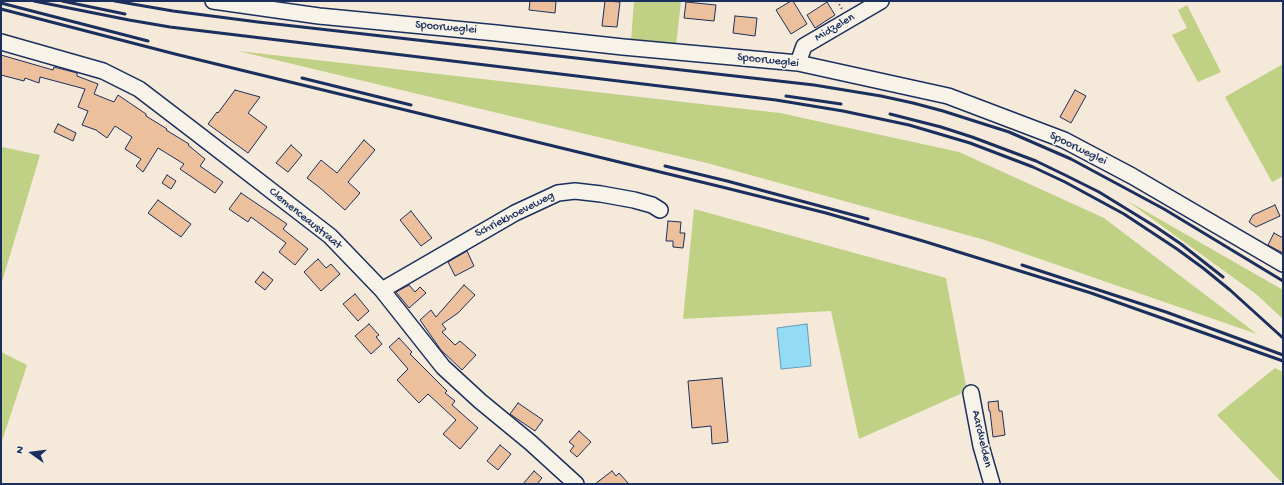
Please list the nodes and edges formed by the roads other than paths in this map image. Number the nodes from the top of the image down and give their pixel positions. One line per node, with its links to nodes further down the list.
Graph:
1 (212, 1): 4 (street, Spoorweglei)
2 (881, 1): 4 (street, Midzelen)
3 (1, 42): 7 (street, Clemenceaustraat)
4 (798, 63): 6 (street, Spoorweglei)
5 (660, 210): 7 (street, Schriekhoeveweg)
6 (1283, 264)
7 (382, 290): 9 (street, Clemenceaustraat)
8 (971, 393): 10 (street, Aardvelden)
9 (576, 484)
10 (992, 484)

